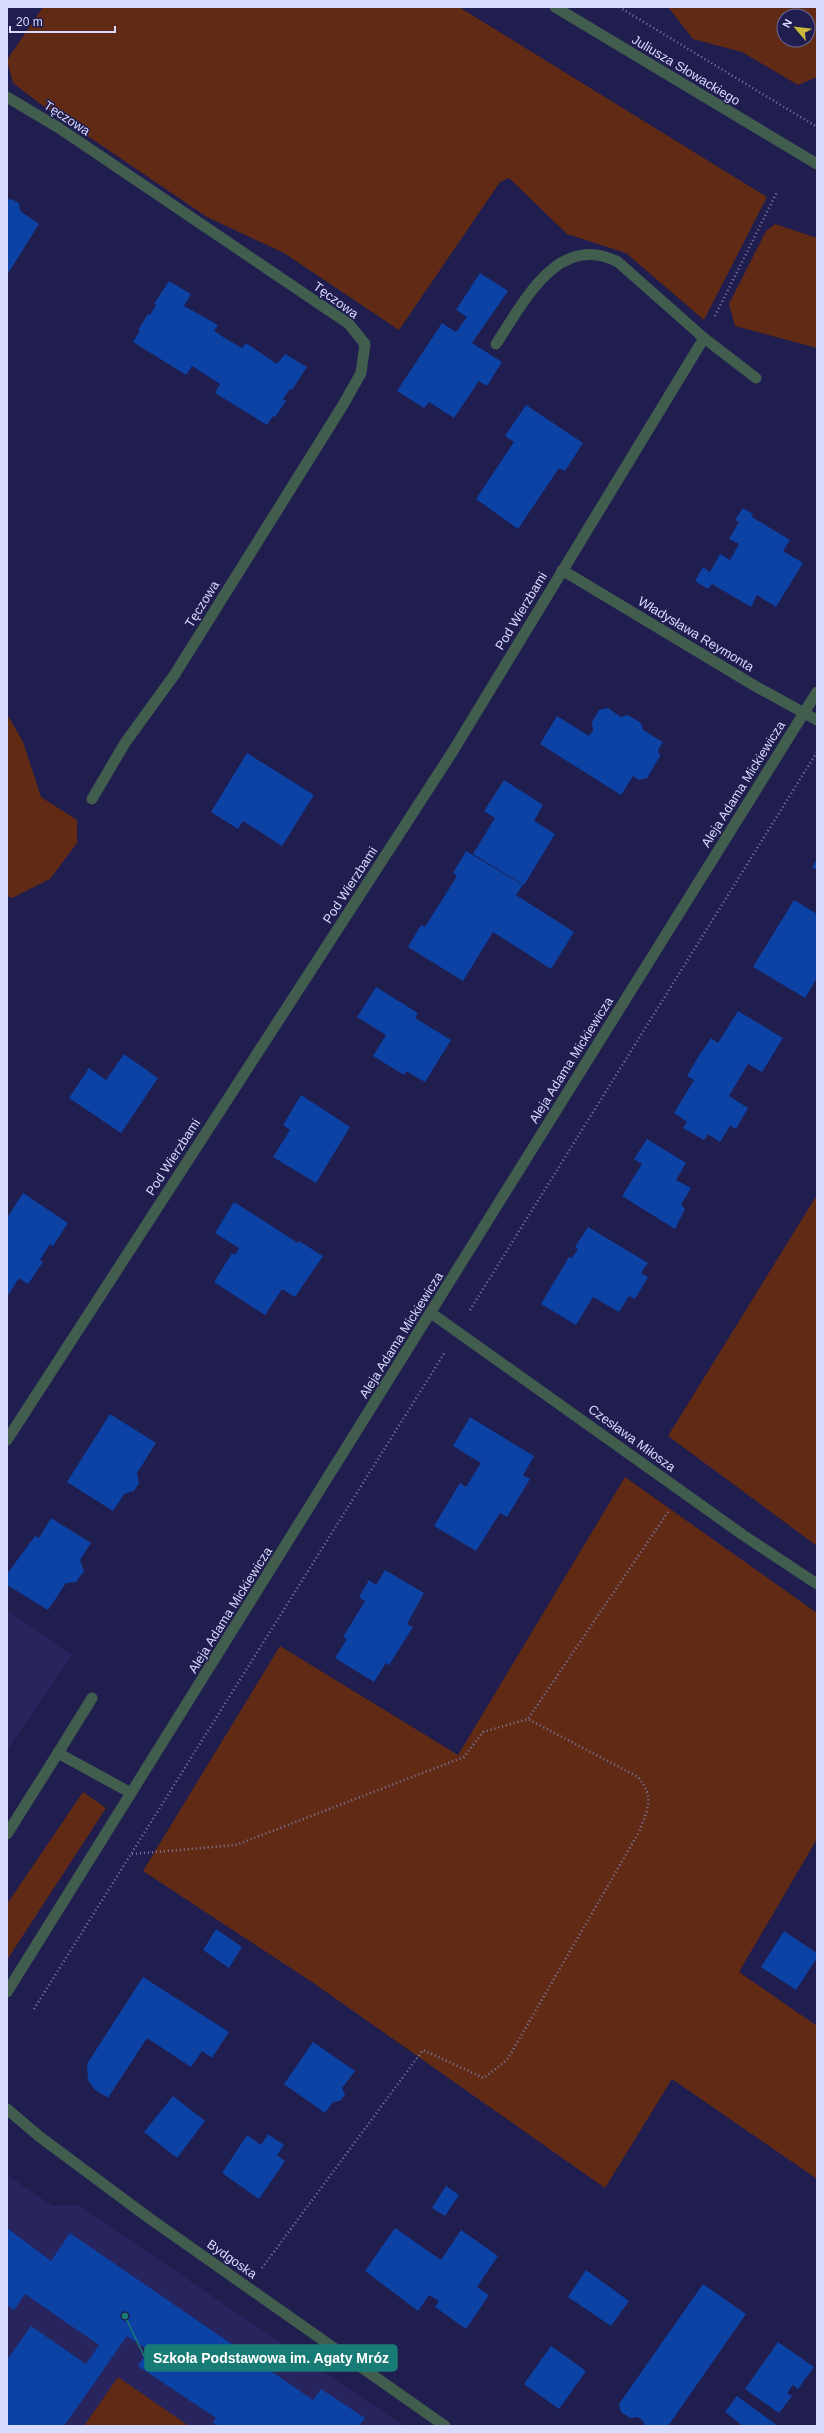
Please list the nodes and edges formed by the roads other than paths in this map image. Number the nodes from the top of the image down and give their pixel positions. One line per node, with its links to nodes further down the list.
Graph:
1 (555, 7): 3 (street, Juliusza Słowackiego)
2 (7, 97): 13 (street, Tęczowa)
3 (802, 157): 4 (street, Juliusza Słowackiego); 5 (street, Juliusza Słowackiego)
4 (817, 164)
5 (817, 169)
6 (704, 338): 7 (street); 8 (street); 9 (street, Pod Wierzbami)
7 (496, 344)
8 (756, 378)
9 (562, 570): 11 (street, Władysława Reymonta); 15 (street, Pod Wierzbami)
10 (817, 692): 11 (street, Aleja Adama Mickiewicza)
11 (804, 713): 12 (street, Władysława Reymonta); 14 (street, Aleja Adama Mickiewicza)
12 (817, 720)
13 (92, 799)
14 (431, 1313): 16 (street, Czesława Miłosza); 19 (street, Aleja Adama Mickiewicza)
15 (7, 1440)
16 (817, 1584)
17 (92, 1698): 18 (street)
18 (58, 1753): 19 (street); 20 (street)
19 (131, 1794): 21 (street, Aleja Adama Mickiewicza)
20 (7, 1834)
21 (7, 1992)
22 (7, 2109): 23 (street, Bydgoska)
23 (445, 2426)

